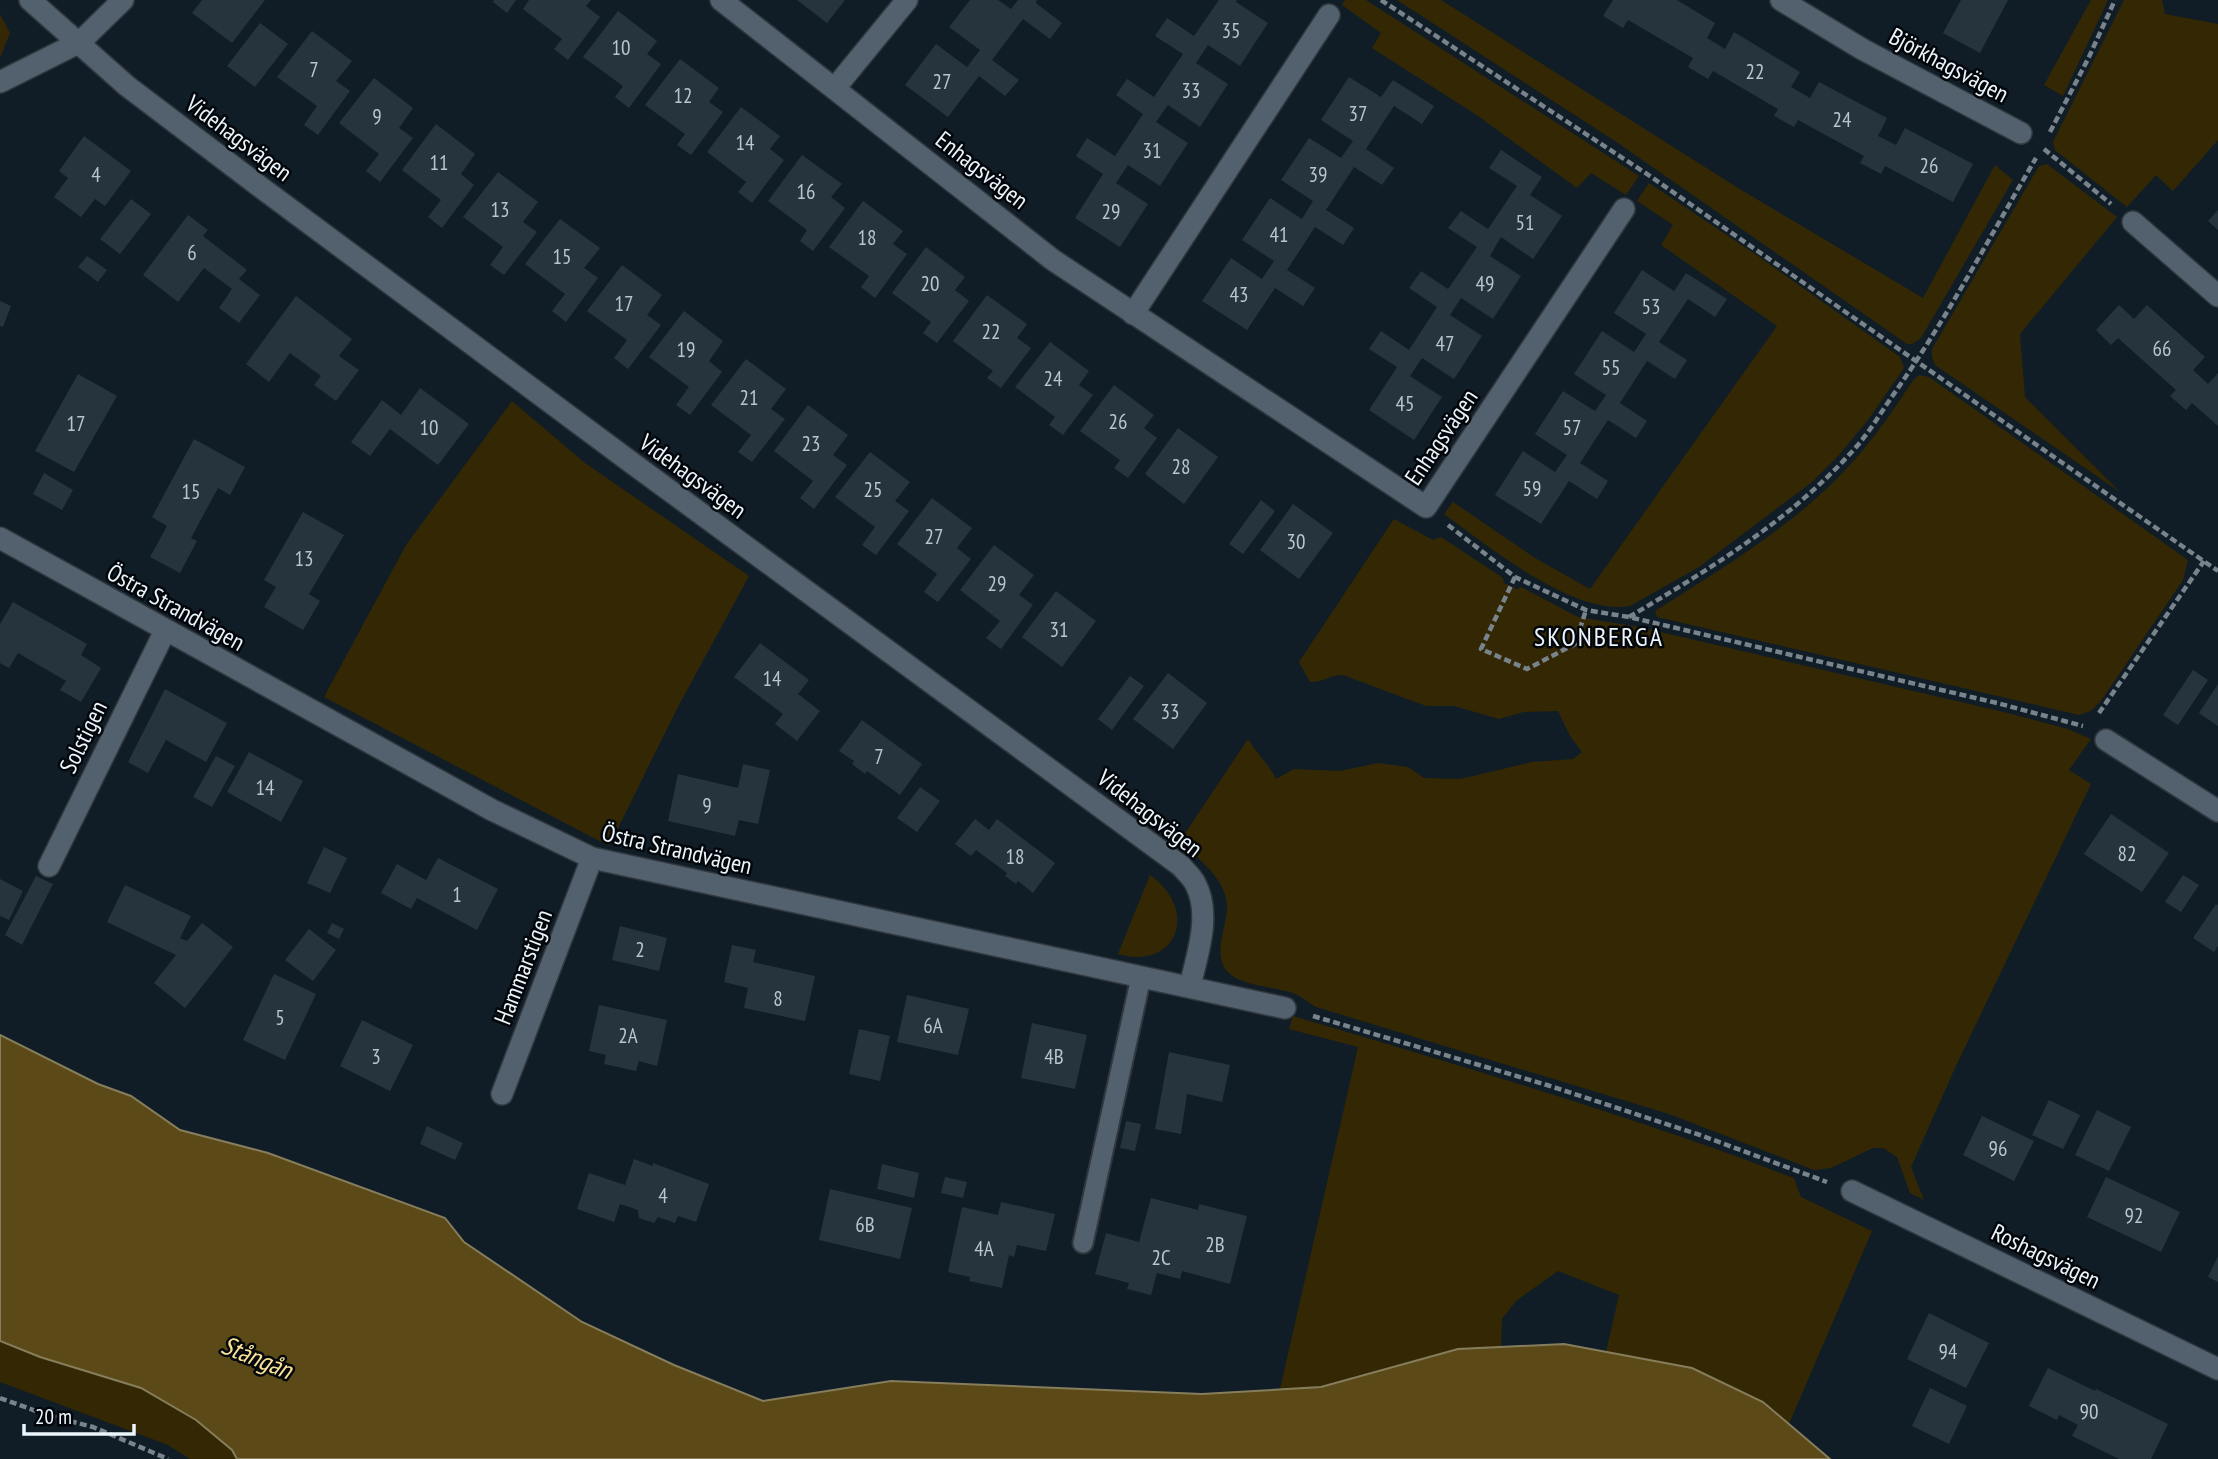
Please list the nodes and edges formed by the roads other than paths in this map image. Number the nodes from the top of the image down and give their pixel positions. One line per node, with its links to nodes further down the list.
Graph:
1 (30, 0): 7 (street, Videhagsvägen)
2 (123, 0): 7 (street)
3 (721, 0): 9 (street, Enhagsvägen)
4 (907, 0): 9 (street)
5 (1781, 0): 10 (street, Björkhagsvägen)
6 (1329, 15): 14 (street)
7 (80, 42): 8 (street); 22 (street, Videhagsvägen)
8 (0, 82)
9 (835, 89): 14 (street, Enhagsvägen)
10 (2021, 133)
11 (1624, 209): 14 (street, Enhagsvägen)
12 (2133, 222): 13 (street)
13 (2218, 296)
14 (1133, 314)
15 (0, 538): 16 (street, Östra Strandvägen)
16 (164, 631): 19 (street, Östra Strandvägen); 20 (street, Solstigen)
17 (2097, 734): 18 (street)
18 (2218, 811)
19 (592, 858): 21 (street, Östra Strandvägen); 24 (street, Hammarstigen)
20 (50, 866)
21 (1141, 976): 22 (street, Östra Strandvägen); 26 (lane)
22 (1190, 986): 23 (street, Östra Strandvägen)
23 (1285, 1008)
24 (502, 1094)
25 (1852, 1191): 27 (street, Roshagsvägen)
26 (1083, 1242)
27 (2218, 1369)

